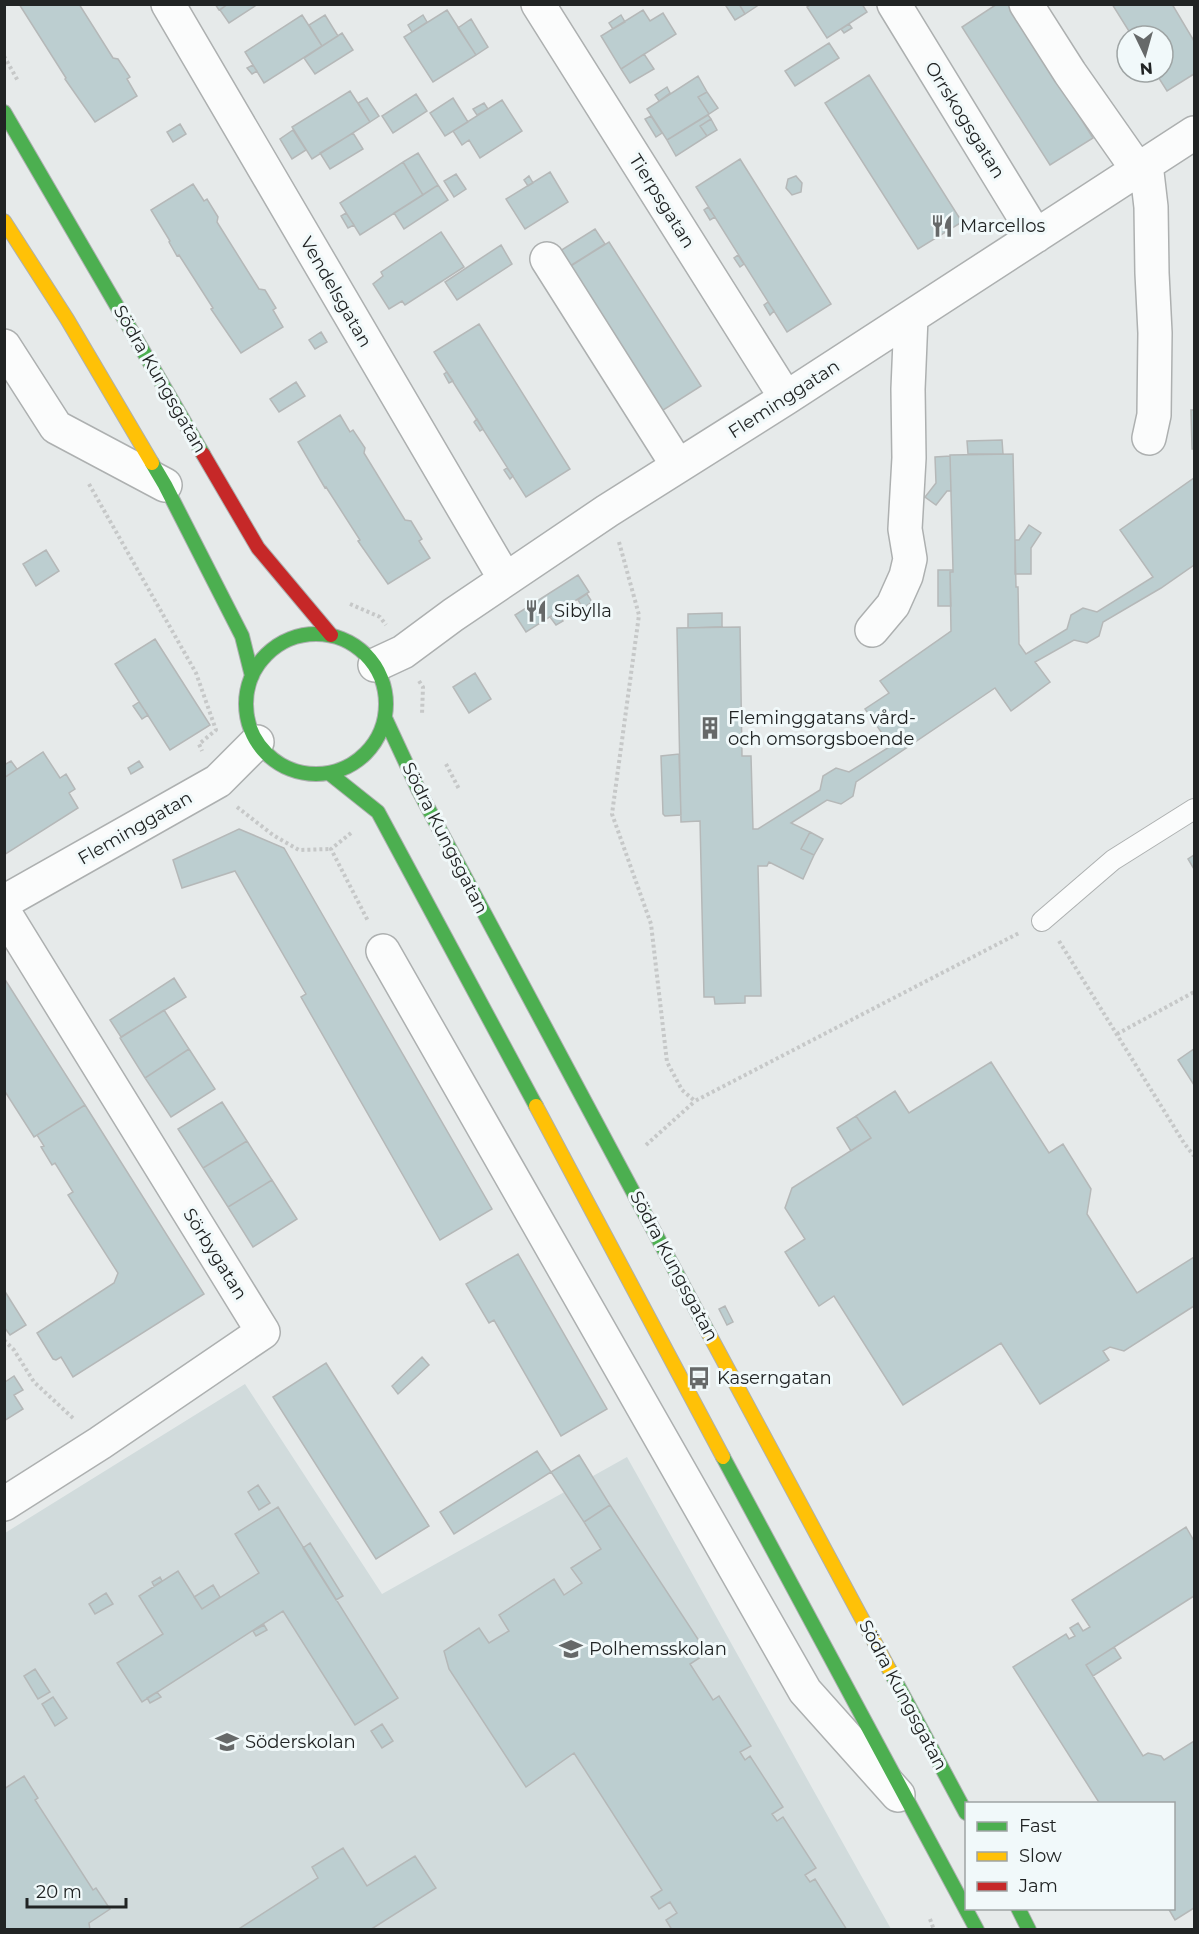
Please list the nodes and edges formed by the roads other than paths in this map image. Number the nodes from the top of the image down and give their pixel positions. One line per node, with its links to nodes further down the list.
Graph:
1 (168, 4): 16 (street, Vendelsgatan)
2 (538, 4): 12 (street, Tierpsgatan)
3 (894, 4): 8 (street, Orrskogsgatan)
4 (1026, 4): 6 (street)
5 (4, 112): 18 (main road, Södra Kungsgatan)
6 (1169, 153): 8 (street, Fleminggatan); 13 (street)
7 (4, 221): 15 (main road, Södra Kungsgatan)
8 (1036, 236): 10 (street, Fleminggatan)
9 (547, 259): 14 (street)
10 (911, 317): 12 (street, Fleminggatan); 17 (street)
11 (4, 346): 15 (street)
12 (786, 398): 14 (street, Fleminggatan)
13 (1149, 438)
14 (678, 466): 16 (street, Fleminggatan)
15 (165, 485): 20 (main road, Södra Kungsgatan)
16 (505, 579): 19 (street, Fleminggatan)
17 (872, 630)
18 (331, 635): 19 (main road, Södra Kungsgatan); 20 (main road, Södra Kungsgatan)
19 (375, 666): 21 (main road, Södra Kungsgatan)
20 (252, 676): 22 (main road, Södra Kungsgatan)
21 (385, 718): 23 (main road, Södra Kungsgatan); 30 (main road, Södra Kungsgatan)
22 (257, 742): 23 (main road, Södra Kungsgatan); 25 (street, Fleminggatan)
23 (329, 772): 31 (main road)
24 (1194, 809): 27 (lane)
25 (4, 902)
26 (4, 912): 29 (street, Sörbygatan)
27 (1042, 921)
28 (383, 951): 31 (street)
29 (4, 1504)
30 (965, 1811)
31 (917, 1817): 32 (main road); 33 (main road)
32 (947, 1904)
33 (965, 1907)
34 (967, 1910): 36 (main road)
35 (1019, 1910): 37 (main road)
36 (977, 1929)
37 (1029, 1929)

